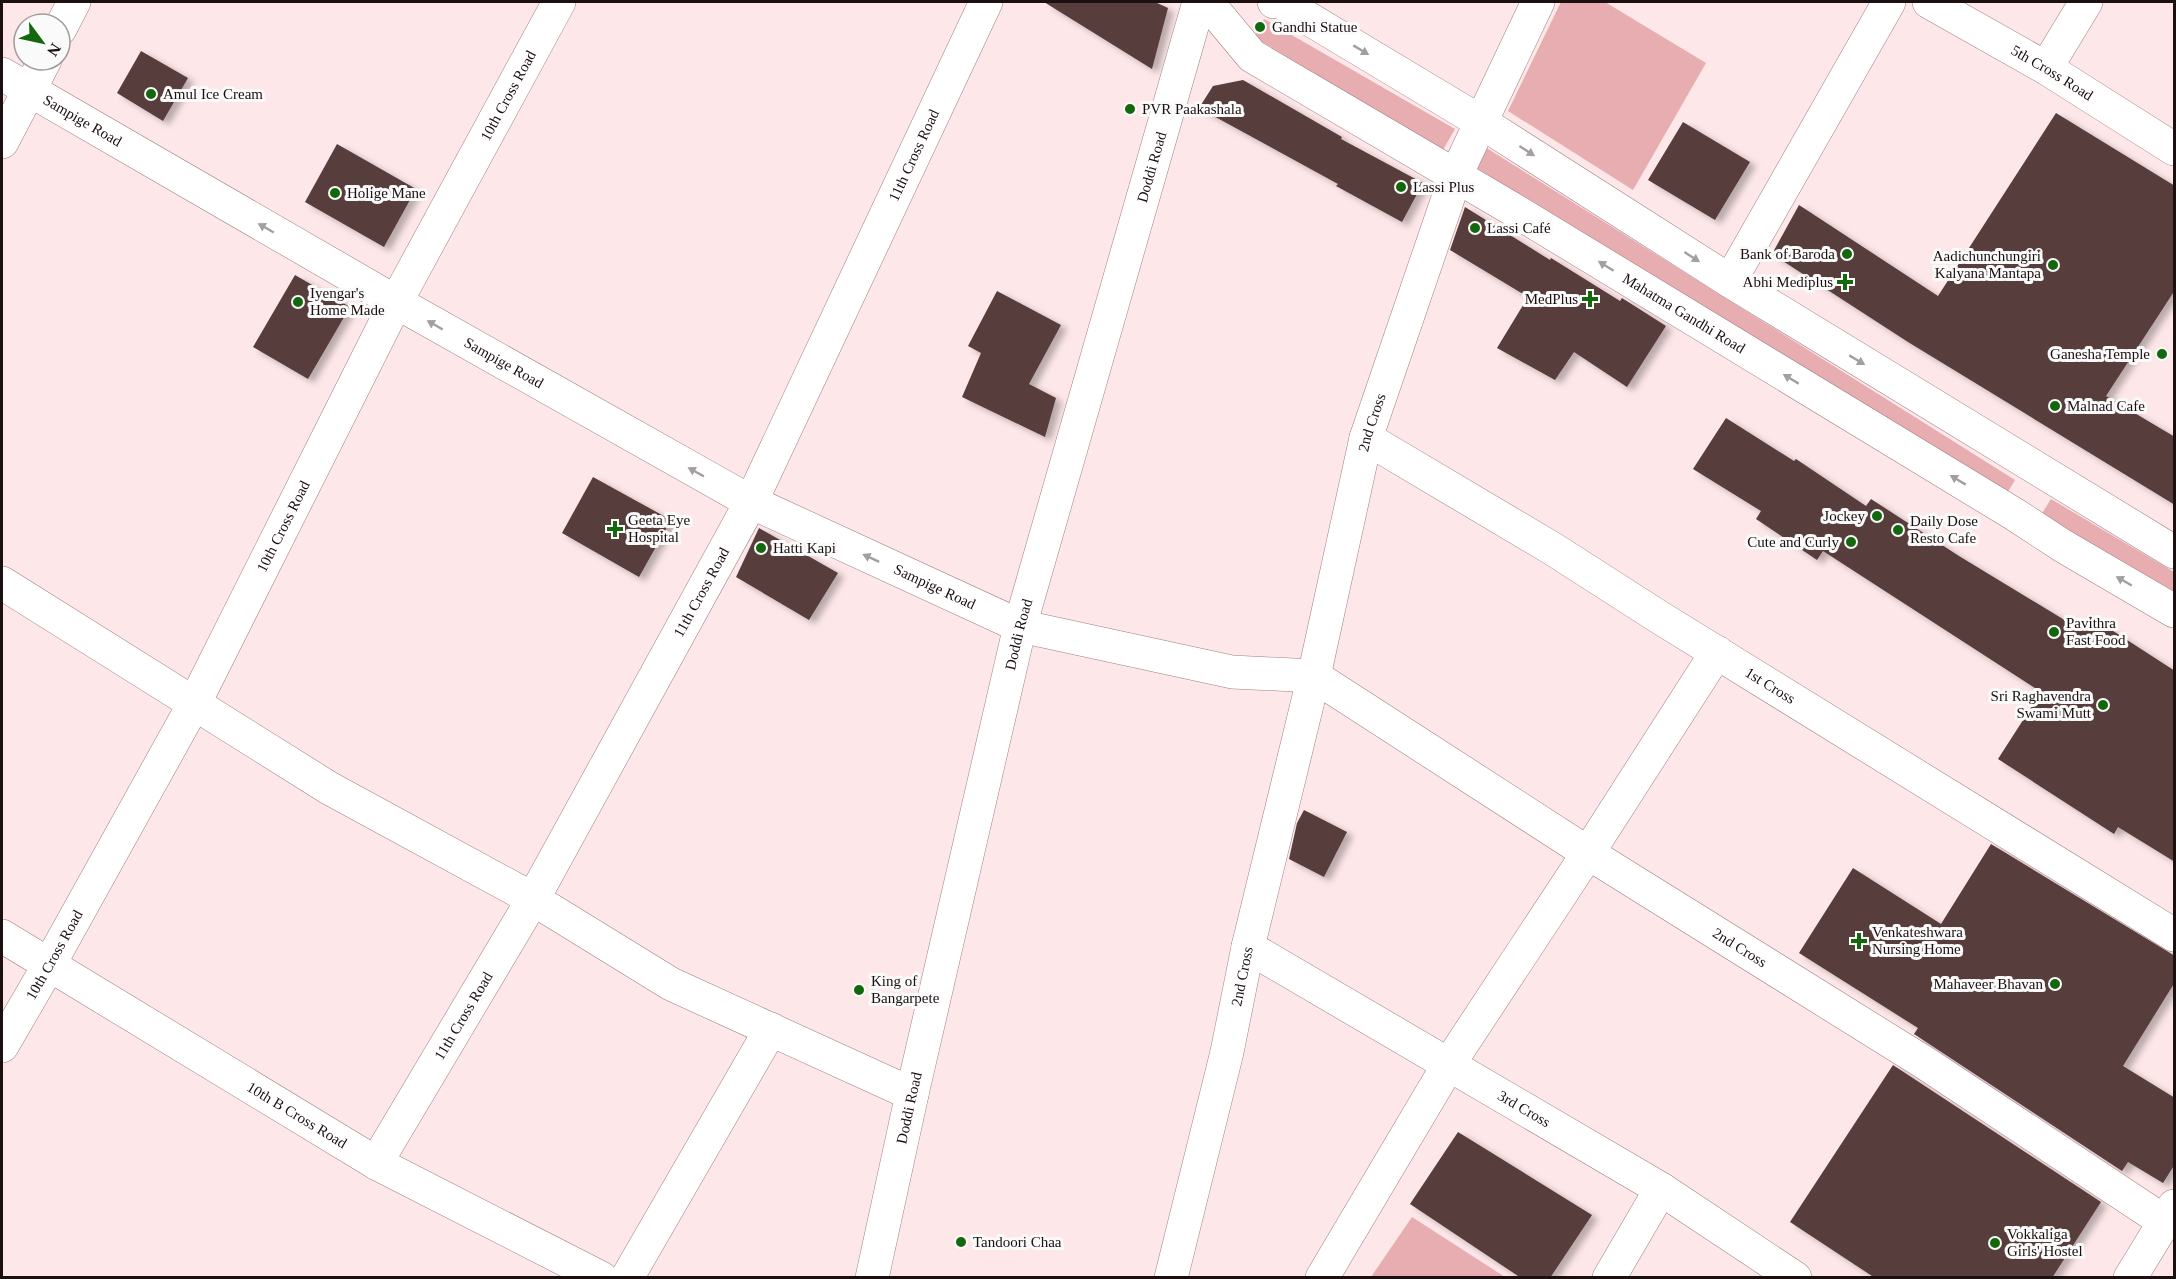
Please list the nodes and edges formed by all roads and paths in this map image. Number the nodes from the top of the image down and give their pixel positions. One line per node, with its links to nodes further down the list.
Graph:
1 (559, 2): 19 (street, 10th Cross Road)
2 (986, 2): 22 (street, 11th Cross Road)
3 (1199, 2): 27 (street, Doddi Road)
4 (1207, 2): 17 (street, Mahatma Gandhi Road)
5 (1274, 2): 14 (street, one-way to 14)
6 (1538, 2): 14 (street, 2nd Cross)
7 (1889, 2): 18 (street)
8 (1929, 2): 10 (street, 5th Cross Road)
9 (2086, 2): 10 (street)
10 (2046, 68): 16 (street, 5th Cross Road)
11 (39, 72): 13 (street)
12 (2, 74): 13 (street, Sampige Road)
13 (29, 91): 15 (street); 19 (street, Sampige Road, one-way to 13)
14 (1481, 122): 17 (street, 2nd Cross); 18 (street, one-way to 18)
15 (2, 142)
16 (2175, 149)
17 (1456, 175): 20 (street, 2nd Cross); 23 (street, Mahatma Gandhi Road, one-way to 17)
18 (1730, 281): 21 (street, one-way to 21)
19 (396, 302): 22 (street, Sampige Road, one-way to 19); 30 (street, 10th Cross Road)
20 (1365, 438): 28 (street, 1st Cross); 29 (street, 2nd Cross)
21 (2043, 471): 23 (street); 24 (street)
22 (751, 502): 27 (street, Sampige Road, one-way to 22); 32 (street, 11th Cross Road)
23 (2014, 514): 26 (street, Mahatma Gandhi Road, one-way to 23)
24 (2172, 543)
25 (2, 583): 30 (street)
26 (2175, 611)
27 (1020, 626): 29 (street, Sampige Road); 40 (street, Doddi Road)
28 (1717, 652): 31 (street); 33 (street, 1st Cross)
29 (1314, 676): 31 (street, 2nd Cross); 35 (street, 2nd Cross)
30 (194, 704): 32 (street); 36 (street, 10th Cross Road)
31 (1588, 853): 39 (street); 43 (street, 2nd Cross)
32 (533, 899): 37 (street); 41 (street, 11th Cross Road)
33 (2175, 935)
34 (2, 936): 36 (street, 10th B Cross Road)
35 (1248, 946): 39 (street, 3rd Cross); 47 (street, 2nd Cross)
36 (49, 965): 38 (street, 10th Cross Road); 41 (street, 10th B Cross Road)
37 (771, 1029): 40 (street); 45 (street)
38 (2, 1046)
39 (1449, 1064): 42 (street, 3rd Cross); 48 (street)
40 (912, 1094): 46 (street, Doddi Road)
41 (376, 1163): 44 (street, 10th B Cross Road)
42 (1661, 1189): 49 (street); 50 (street, 3rd Cross)
43 (2170, 1214): 51 (street)
44 (601, 1278)
45 (627, 1278)
46 (872, 1278)
47 (1171, 1278)
48 (1322, 1278)
49 (1609, 1278)
50 (1795, 1278)
51 (2130, 1278)

